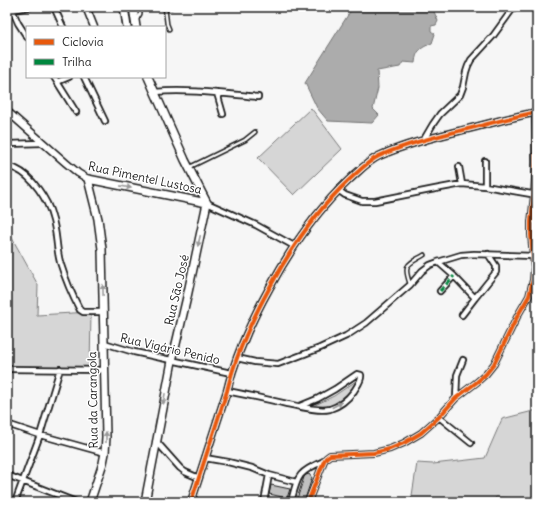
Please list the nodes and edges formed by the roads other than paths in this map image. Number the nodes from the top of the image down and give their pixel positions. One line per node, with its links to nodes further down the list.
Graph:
1 (29, 7): 10 (street)
2 (54, 7): 12 (street)
3 (86, 7): 13 (street)
4 (124, 7): 14 (main road)
5 (132, 7): 11 (main road)
6 (141, 7): 11 (lane)
7 (165, 7): 8 (lane); 15 (lane)
8 (171, 7)
9 (514, 7): 29 (street)
10 (12, 9): 16 (street)
11 (135, 25)
12 (63, 26)
13 (94, 26)
14 (127, 26)
15 (169, 29)
16 (26, 35)
17 (84, 78): 27 (street)
18 (148, 78): 20 (main road)
19 (56, 79): 24 (street)
20 (155, 92): 21 (street); 35 (main road)
21 (217, 93): 22 (street); 26 (street)
22 (258, 97)
23 (7, 111): 30 (street, Rua Pimentel Lustosa)
24 (76, 112)
25 (536, 112): 29 (street); 40 (street)
26 (224, 114)
27 (104, 121)
28 (255, 132): 35 (lane)
29 (423, 140): 39 (street)
30 (43, 143): 31 (street); 36 (street, Rua Pimentel Lustosa)
31 (7, 144)
32 (485, 161): 38 (street)
33 (7, 166): 51 (street)
34 (458, 167): 37 (street)
35 (189, 168): 41 (main road)
36 (88, 179): 41 (main road, Rua Pimentel Lustosa, one-way to 41); 51 (main road, Rua da Carangola, one-way to 36)
37 (462, 184): 38 (street); 39 (street)
38 (485, 186): 40 (street)
39 (338, 190): 42 (street)
40 (536, 195): 45 (street)
41 (207, 203): 42 (street); 56 (main road, Rua São José, one-way to 56)
42 (294, 246): 54 (street)
43 (488, 254): 45 (street); 46 (street); 50 (street)
44 (424, 255): 48 (lane)
45 (535, 255): 62 (street)
46 (438, 262): 47 (street); 48 (street)
47 (454, 276): 49 (street); 50 (street)
48 (410, 285): 54 (street)
49 (440, 291)
50 (475, 298): 52 (street)
51 (103, 312): 53 (main road, Rua da Carangola)
52 (462, 315)
53 (104, 342): 56 (street, Rua Vigário Penido); 59 (main road, Rua da Carangola)
54 (236, 358): 60 (street)
55 (462, 360): 62 (street)
56 (172, 361): 60 (street, Rua Vigário Penido); 67 (main road, Rua São José, one-way to 67)
57 (7, 369): 58 (street)
58 (60, 370): 59 (street); 66 (street)
59 (104, 370): 69 (main road, Rua da Carangola, one-way to 59)
60 (231, 373): 61 (street)
61 (226, 391): 63 (street); 70 (street)
62 (456, 398): 64 (street)
63 (300, 406): 63 (street, one-way to 63)
64 (439, 417): 68 (street); 71 (street)
65 (7, 424): 66 (street)
66 (40, 435): 69 (street); 75 (street)
67 (156, 441): 74 (street); 80 (main road, Rua São José)
68 (472, 444)
69 (105, 453): 79 (main road, Rua da Carangola)
70 (205, 458): 73 (street); 74 (street)
71 (324, 461): 76 (street); 84 (street)
72 (7, 475): 75 (street)
73 (270, 475): 76 (street); 82 (street)
74 (199, 478): 81 (street)
75 (23, 481): 77 (street); 78 (street)
76 (296, 482): 83 (street)
77 (15, 502)
78 (76, 502)
79 (90, 502)
80 (145, 502)
81 (191, 502)
82 (264, 502)
83 (291, 502)
84 (308, 502)

